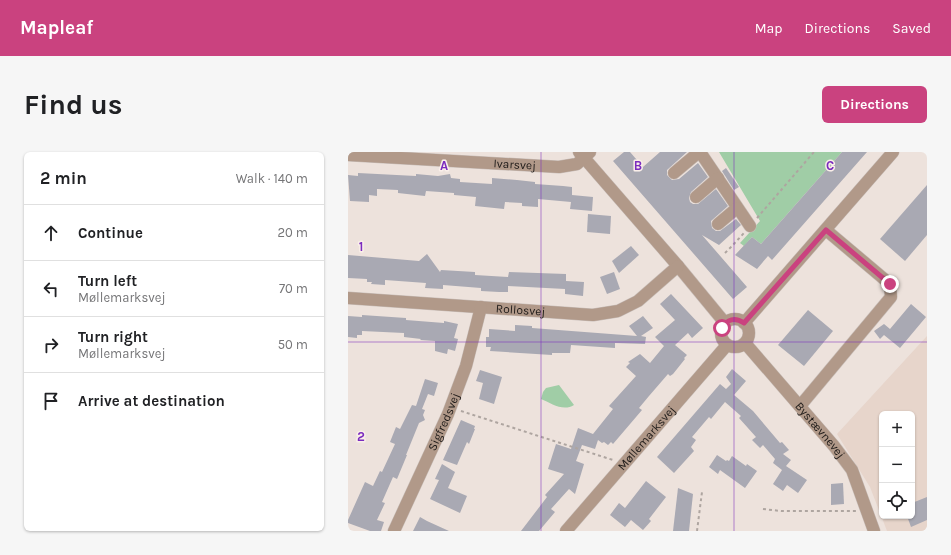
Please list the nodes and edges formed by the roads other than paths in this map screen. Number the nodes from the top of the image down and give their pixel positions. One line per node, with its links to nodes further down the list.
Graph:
1 (699, 152): 5 (street); 6 (street)
2 (893, 152): 11 (street)
3 (584, 154): 4 (street, Ivarsvej); 12 (street)
4 (348, 155)
5 (674, 173)
6 (718, 178): 7 (street); 8 (street)
7 (696, 197)
8 (737, 208): 9 (street); 10 (street)
9 (718, 224)
10 (750, 226)
11 (826, 230): 16 (street); 19 (street)
12 (678, 266): 14 (street, Rollosvej); 15 (street)
13 (348, 298): 14 (street, Rollosvej)
14 (481, 307): 20 (street, Sigfredsvej)
15 (725, 323): 16 (street); 18 (street)
16 (744, 323): 17 (street)
17 (745, 343): 18 (street); 19 (street, Bystævnevej)
18 (727, 345): 21 (street, Møllemarksvej)
19 (800, 406): 22 (street, Bystævnevej)
20 (394, 531)
21 (566, 531)
22 (874, 531)

